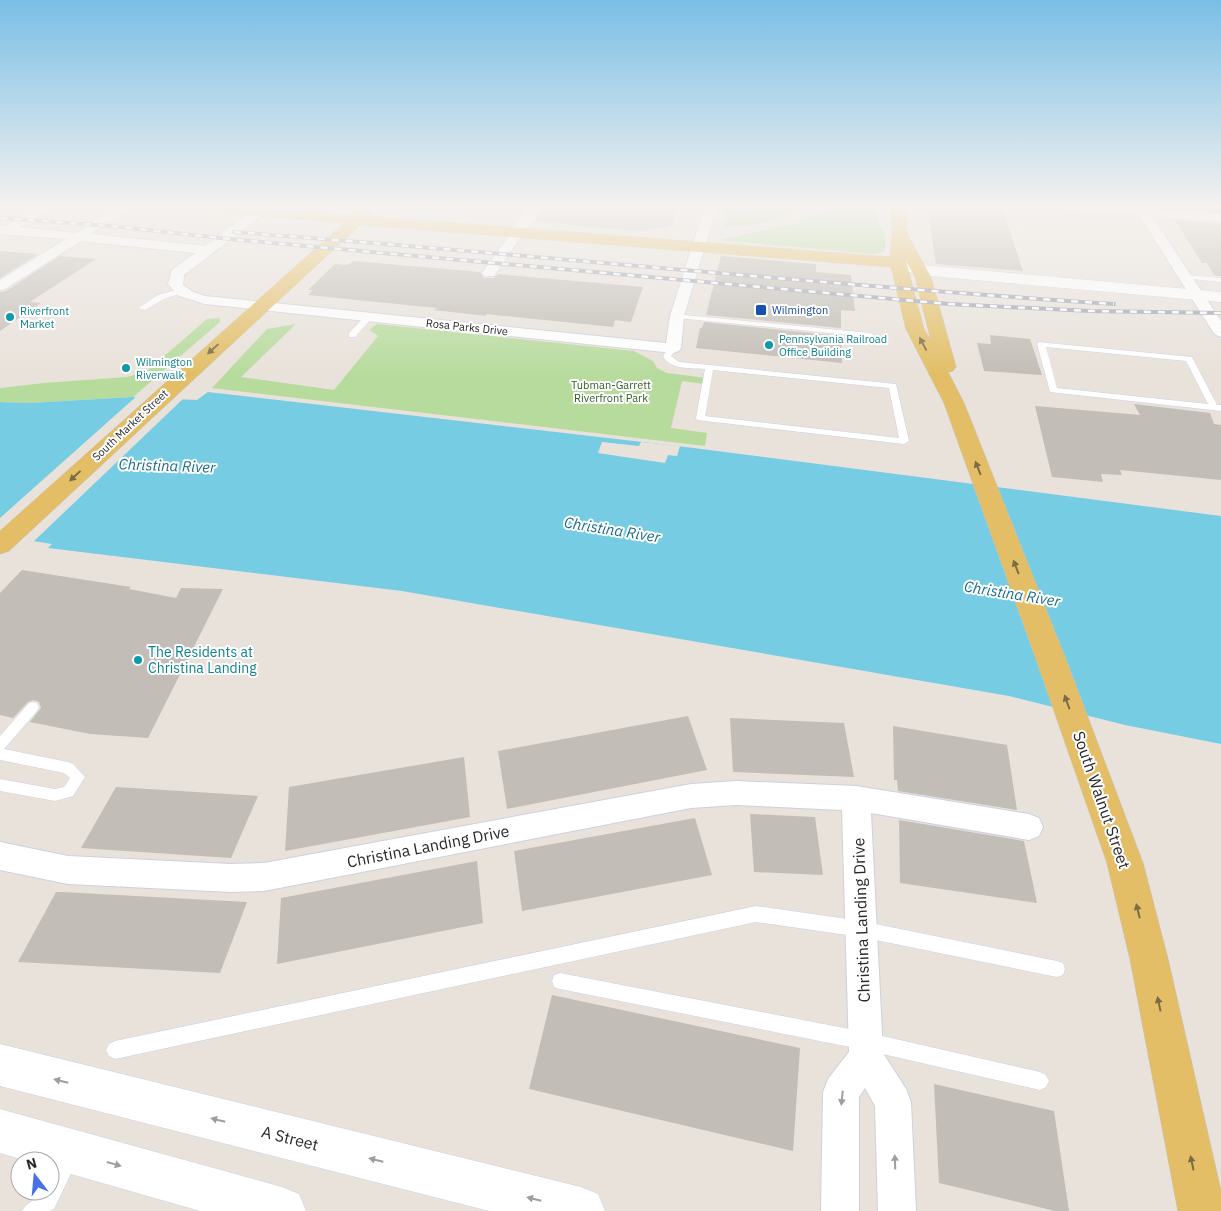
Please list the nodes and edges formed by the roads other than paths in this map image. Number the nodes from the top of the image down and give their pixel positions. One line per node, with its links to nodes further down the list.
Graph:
1 (37, 263): 14 (street)
2 (191, 263): 15 (street)
3 (309, 263): 18 (main road, South Market Street)
4 (497, 263): 11 (street)
5 (693, 263): 20 (street)
6 (892, 263): 7 (main road)
7 (898, 263): 10 (street); 27 (main road, South Walnut Street, one-way to 7)
8 (915, 263): 10 (main road, South Walnut Street)
9 (1176, 263): 12 (street)
10 (919, 270): 16 (street); 27 (main road, South Walnut Street)
11 (489, 273)
12 (1185, 276): 13 (lane); 16 (street)
13 (1221, 280)
14 (0, 286)
15 (179, 291): 18 (street, Rosa Parks Drive); 19 (lane)
16 (1197, 294): 17 (street); 22 (street)
17 (1221, 297)
18 (261, 306): 21 (street, Rosa Parks Drive); 29 (main road, South Market Street, one-way to 29)
19 (142, 308)
20 (677, 316): 24 (lane); 25 (street)
21 (369, 317): 23 (lane); 25 (street, Rosa Parks Drive)
22 (1221, 332)
23 (352, 335)
24 (870, 336)
25 (673, 348): 26 (lane)
26 (710, 367): 26 (lane)
27 (954, 403): 51 (main road, South Walnut Street, one-way to 27)
28 (1217, 407): 28 (lane)
29 (0, 544)
30 (33, 706): 31 (lane)
31 (0, 745)
32 (0, 754): 33 (lane)
33 (0, 784)
34 (856, 798): 35 (street, Christina Landing Drive); 36 (street, Christina Landing Drive); 37 (street, Christina Landing Drive)
35 (1028, 827)
36 (0, 856)
37 (861, 929): 38 (lane); 40 (street, Christina Landing Drive); 41 (lane)
38 (1057, 969)
39 (560, 981): 40 (lane)
40 (866, 1049): 43 (lane); 49 (street, one-way to 49); 50 (street, Christina Landing Drive, one-way to 40)
41 (115, 1050)
42 (0, 1065): 48 (street, A Street, one-way to 42)
43 (1040, 1081)
44 (0, 1132): 45 (street)
45 (73, 1152): 46 (lane); 47 (street, one-way to 47)
46 (32, 1211)
47 (282, 1211)
48 (581, 1211)
49 (840, 1211)
50 (897, 1211)
51 (1202, 1211)

